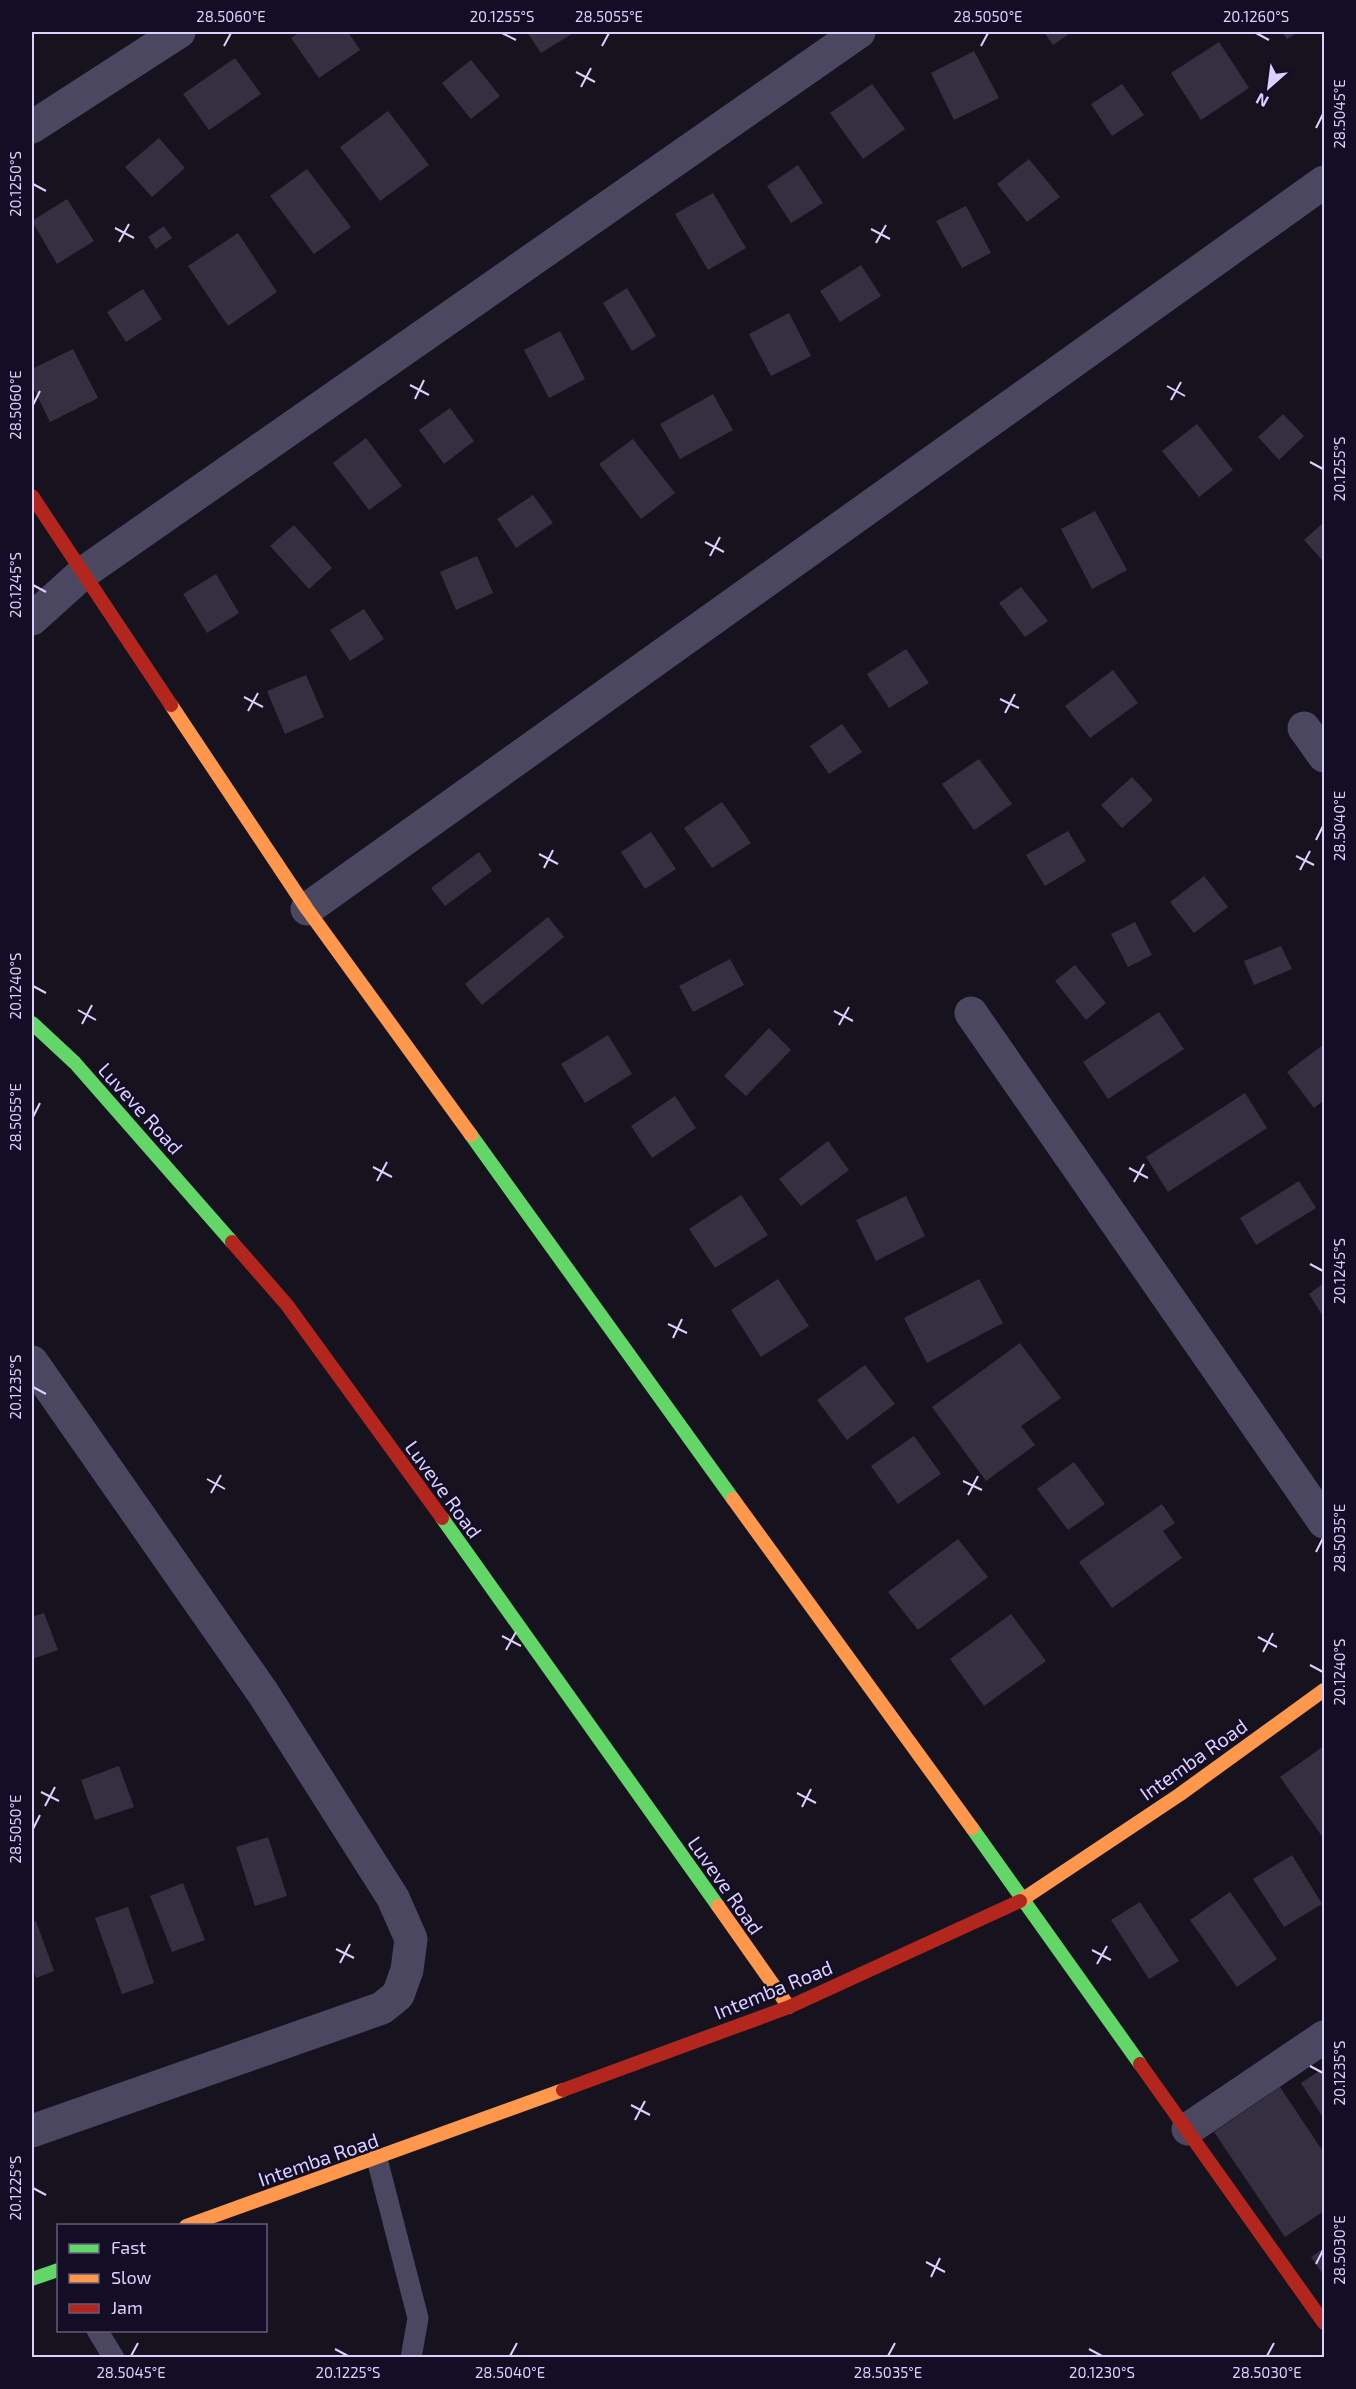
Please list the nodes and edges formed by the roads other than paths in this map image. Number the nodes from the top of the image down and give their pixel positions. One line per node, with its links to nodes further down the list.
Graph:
1 (179, 32): 3 (street)
2 (859, 32): 6 (street)
3 (32, 127)
4 (1324, 182): 10 (street)
5 (32, 496): 6 (street)
6 (83, 573): 7 (street); 10 (street)
7 (32, 619)
8 (1304, 728): 9 (street)
9 (1324, 756)
10 (307, 909): 16 (street)
11 (971, 1012): 14 (street)
12 (32, 1023): 17 (street, Luveve Road)
13 (32, 1362): 20 (street)
14 (1324, 1521)
15 (1324, 1690): 16 (street, Intemba Road)
16 (1023, 1899): 17 (street, Intemba Road); 19 (street)
17 (789, 2007): 21 (street, Intemba Road)
18 (1324, 2037): 19 (street)
19 (1188, 2129): 25 (street)
20 (32, 2130)
21 (376, 2159): 22 (street, Intemba Road); 28 (lane)
22 (192, 2224)
23 (57, 2270): 24 (street)
24 (32, 2279)
25 (1324, 2323)
26 (98, 2332): 27 (lane)
27 (114, 2358)
28 (411, 2358)

